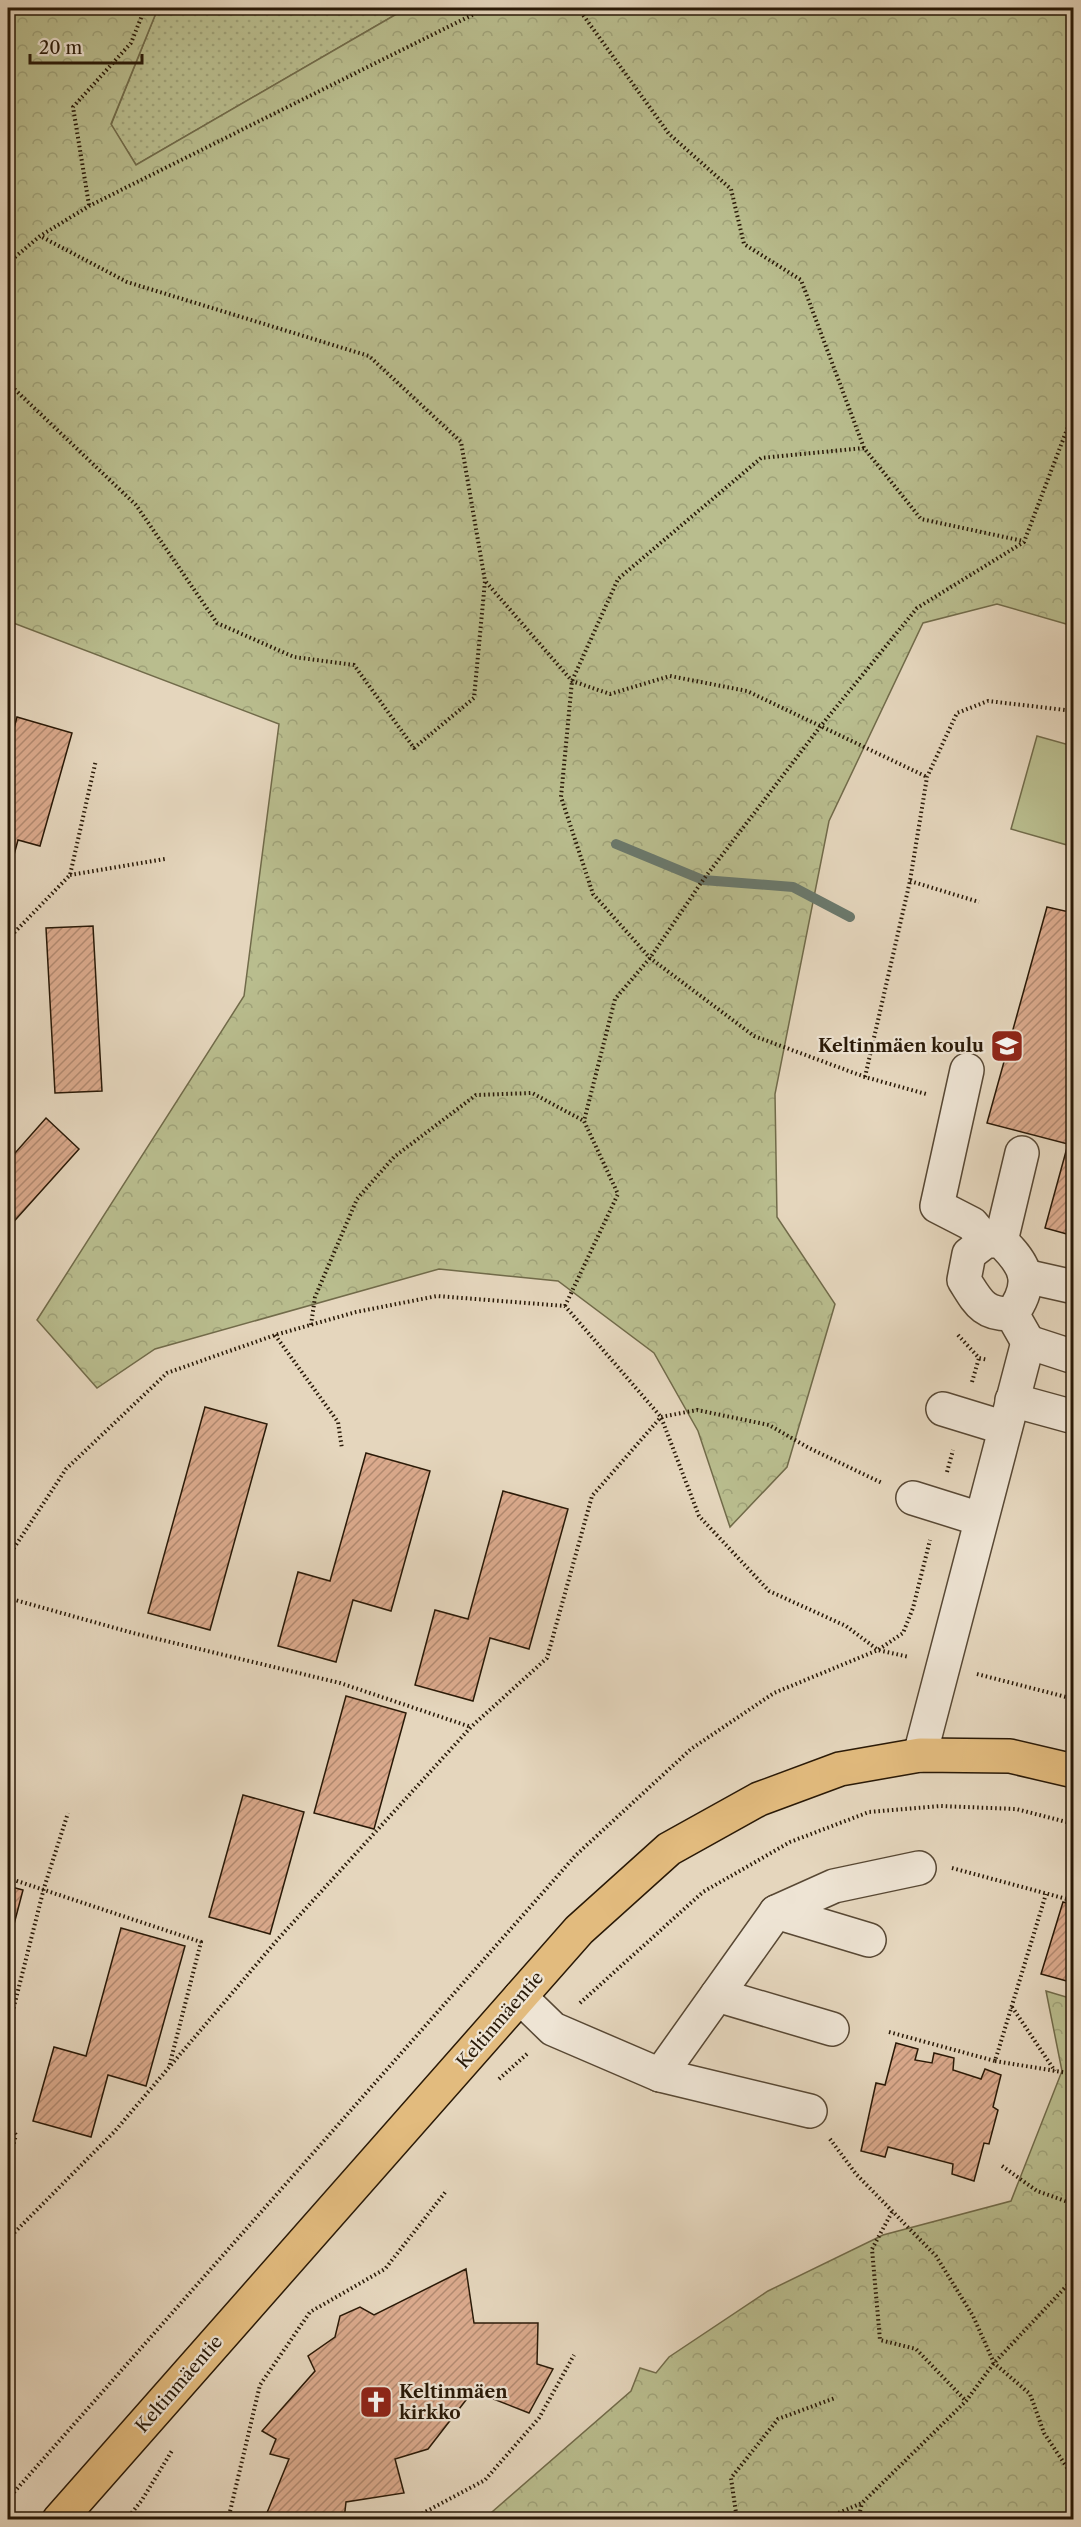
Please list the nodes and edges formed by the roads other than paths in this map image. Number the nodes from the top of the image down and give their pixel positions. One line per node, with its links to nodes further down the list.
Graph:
1 (966, 1070): 3 (lane)
2 (1022, 1153): 3 (lane)
3 (994, 1241): 4 (lane); 6 (lane)
4 (1025, 1276): 5 (lane); 6 (lane)
5 (1074, 1287)
6 (1012, 1314): 7 (lane)
7 (1028, 1342): 8 (lane); 10 (lane)
8 (1074, 1357)
9 (943, 1408): 10 (lane)
10 (1008, 1414): 11 (lane); 13 (lane)
11 (1074, 1418)
12 (913, 1498): 13 (lane)
13 (980, 1519): 14 (lane)
14 (920, 1755): 15 (main road, Keltinmäentie); 20 (main road, Keltinmäentie)
15 (1074, 1770)
16 (919, 1868): 17 (lane)
17 (776, 1912): 18 (lane); 19 (lane)
18 (869, 1940)
19 (717, 1995): 21 (lane); 22 (lane)
20 (520, 1997): 22 (lane); 24 (main road, Keltinmäentie)
21 (832, 2029)
22 (660, 2075): 23 (lane)
23 (810, 2111)
24 (59, 2520)

